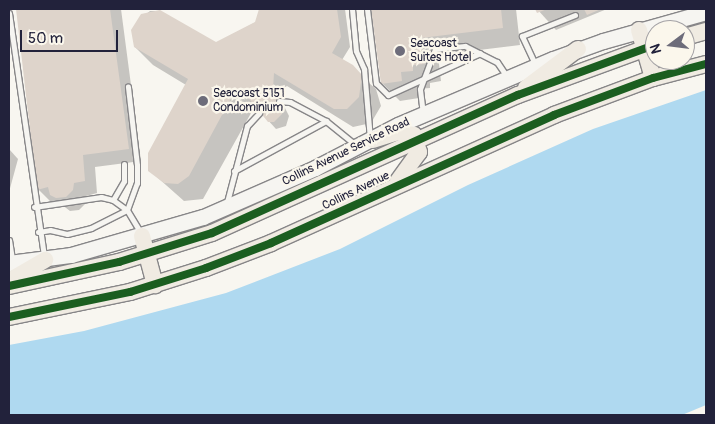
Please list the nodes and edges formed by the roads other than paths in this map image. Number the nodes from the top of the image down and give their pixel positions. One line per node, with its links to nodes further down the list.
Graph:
1 (352, 9): 25 (lane)
2 (367, 9): 17 (lane)
3 (706, 12): 5 (street, Collins Avenue Service Road)
4 (9, 13): 30 (lane)
5 (687, 13): 7 (street, Collins Avenue Service Road)
6 (575, 15): 13 (lane)
7 (640, 30): 8 (main road); 9 (street, Collins Avenue Service Road)
8 (645, 38)
9 (578, 49): 13 (street, Collins Avenue Service Road); 19 (main road)
10 (645, 49): 19 (main road, Collins Avenue)
11 (480, 53): 16 (lane); 17 (lane); 17 (lane)
12 (706, 64): 15 (main road, Collins Avenue)
13 (536, 66): 16 (street, Collins Avenue Service Road)
14 (653, 70): 15 (main road)
15 (654, 78): 28 (main road, Collins Avenue)
16 (508, 80): 22 (street, Collins Avenue Service Road)
17 (423, 82): 22 (lane)
18 (128, 87): 32 (lane)
19 (518, 95): 24 (main road, Collins Avenue)
20 (279, 101): 23 (lane)
21 (259, 113): 27 (lane)
22 (423, 116): 25 (street, Collins Avenue Service Road)
23 (326, 121): 25 (lane); 27 (lane)
24 (416, 139): 25 (main road); 28 (main road); 36 (main road, Collins Avenue)
25 (367, 143): 31 (street, Collins Avenue Service Road)
26 (124, 164): 29 (lane)
27 (234, 171): 31 (lane)
28 (396, 184): 40 (main road, Collins Avenue)
29 (113, 200): 30 (lane); 32 (lane)
30 (34, 207): 33 (lane)
31 (225, 208): 34 (street, Collins Avenue Service Road)
32 (127, 210): 33 (lane); 34 (lane)
33 (38, 232): 37 (lane)
34 (142, 236): 36 (main road); 37 (street, Collins Avenue Service Road)
35 (9, 240): 38 (lane)
36 (147, 254): 40 (main road); 41 (main road, Collins Avenue)
37 (44, 260): 38 (street, Collins Avenue Service Road); 39 (main road)
38 (10, 263)
39 (9, 281)
40 (155, 285): 42 (main road, Collins Avenue)
41 (9, 286)
42 (9, 317)

